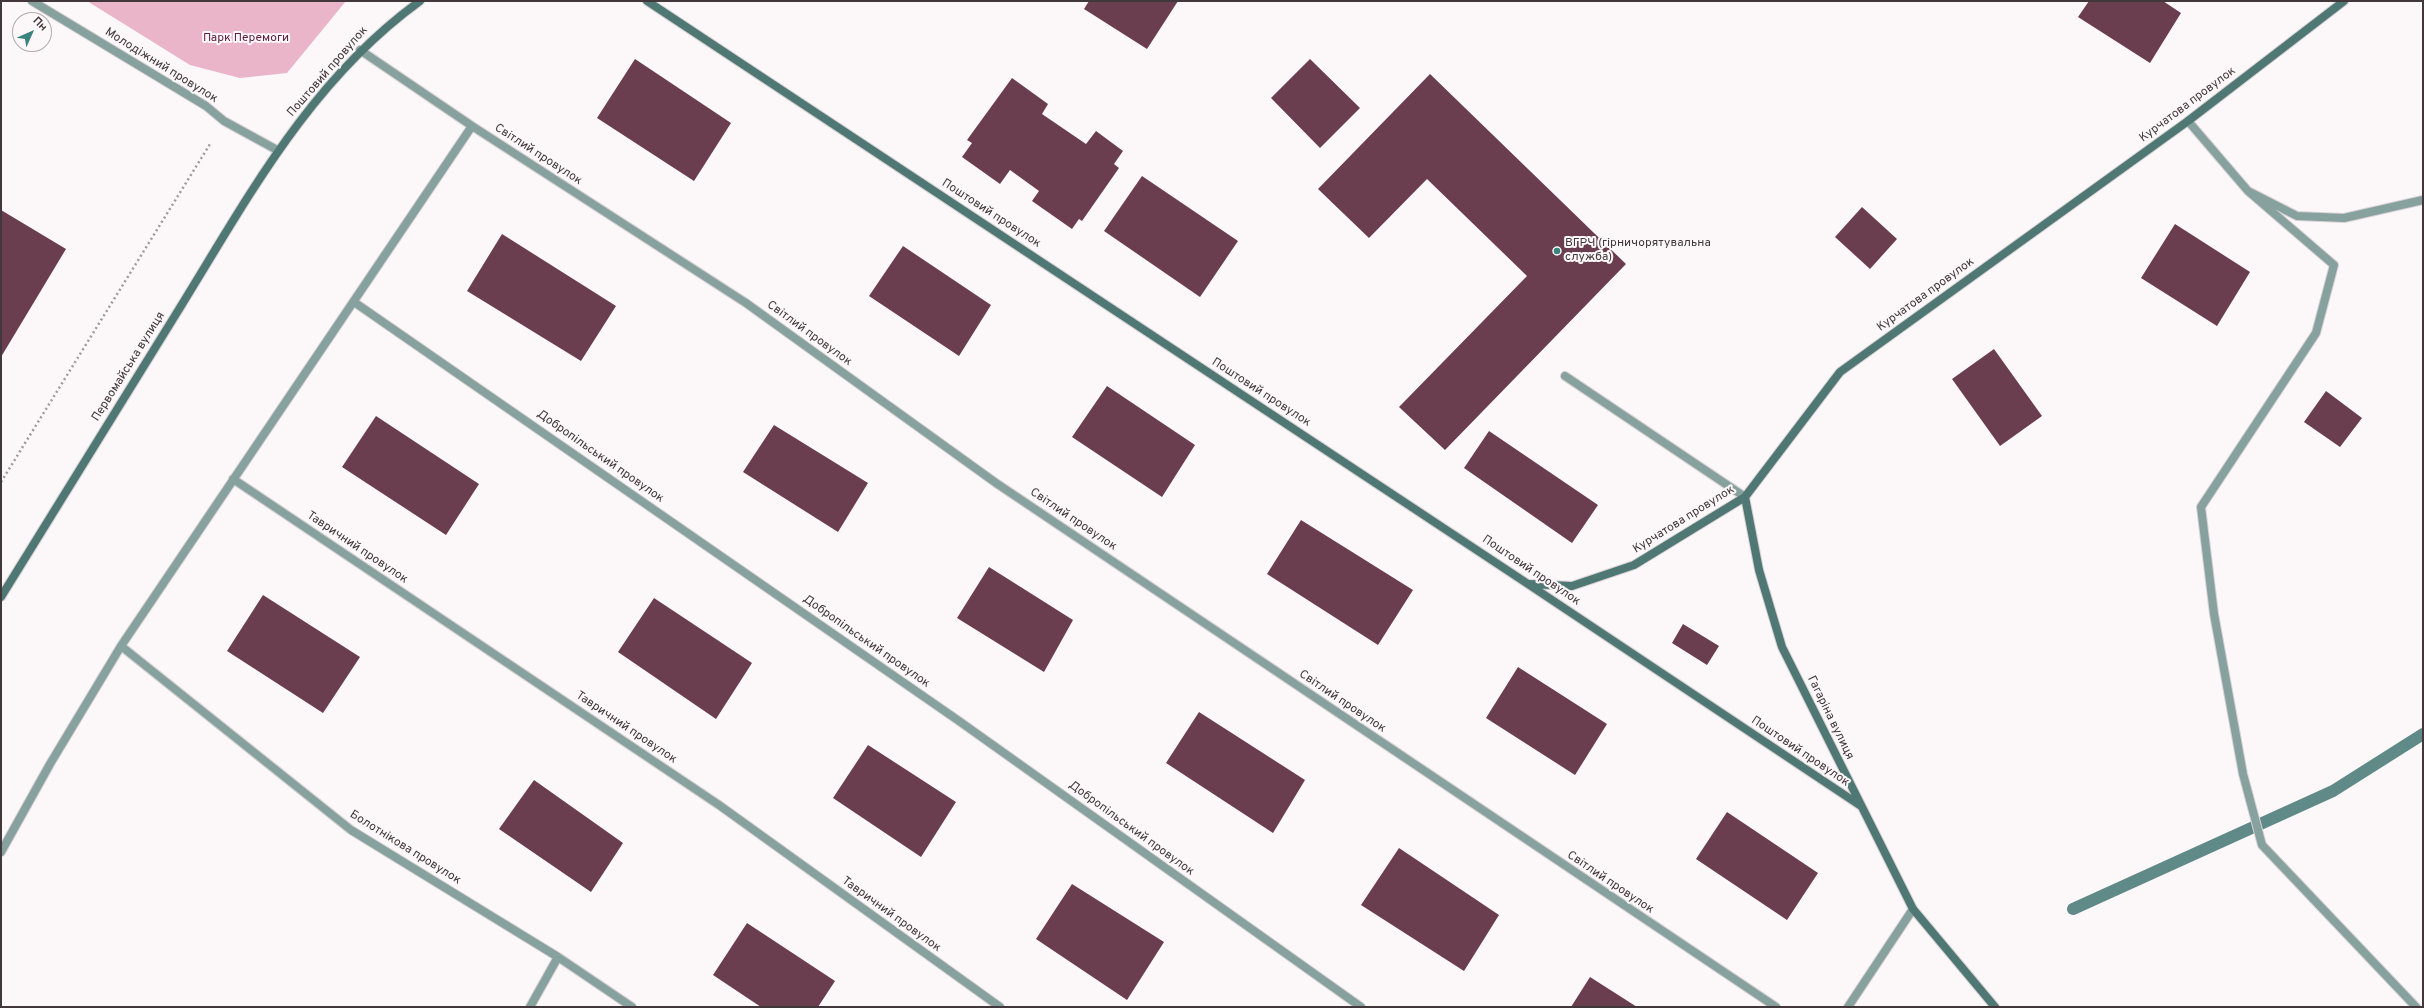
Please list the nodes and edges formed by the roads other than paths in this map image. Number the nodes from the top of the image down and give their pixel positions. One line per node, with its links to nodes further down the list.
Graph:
1 (32, 1): 8 (street, Молодіжний провулок)
2 (420, 1): 5 (main road, Поштовий провулок)
3 (647, 1): 15 (main road, Поштовий провулок)
4 (2344, 1): 6 (main road, Курчатова провулок)
5 (360, 50): 7 (street, Світлий провулок); 8 (main road, Поштовий провулок)
6 (2188, 122): 9 (street); 14 (main road, Курчатова провулок)
7 (472, 126): 11 (street); 26 (street, Світлий провулок)
8 (277, 150): 16 (main road, Первомайська вулиця)
9 (2248, 191): 10 (street); 29 (street)
10 (2423, 200)
11 (354, 302): 13 (street); 25 (street, Добропільський провулок)
12 (1565, 376): 14 (street)
13 (233, 479): 17 (street); 24 (street, Тавричний провулок)
14 (1745, 497): 15 (main road, Курчатова провулок); 18 (main road, Гагаріна вулиця)
15 (1528, 584): 18 (main road, Поштовий провулок)
16 (1, 597)
17 (121, 646): 19 (street); 21 (street, Болотнікова провулок)
18 (1861, 806): 20 (main road, Гагаріна вулиця)
19 (1, 852)
20 (1913, 909): 27 (street); 28 (main road, Гагаріна вулиця)
21 (558, 957): 22 (street); 23 (street, Болотнікова провулок)
22 (530, 1007)
23 (632, 1007)
24 (1000, 1007)
25 (1361, 1007)
26 (1776, 1007)
27 (1848, 1007)
28 (1995, 1007)
29 (2416, 1007)

